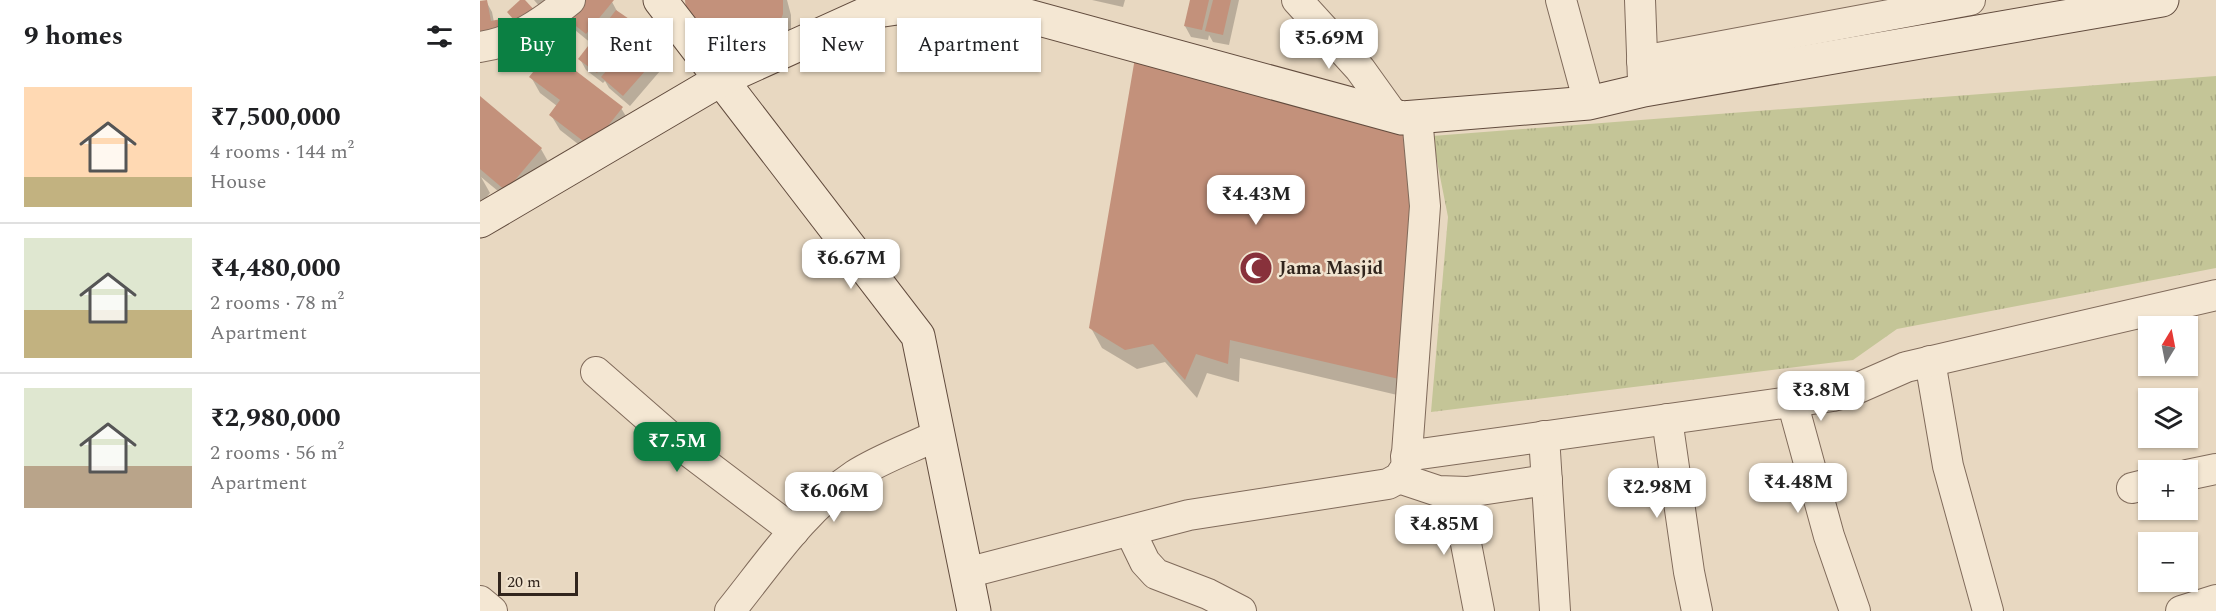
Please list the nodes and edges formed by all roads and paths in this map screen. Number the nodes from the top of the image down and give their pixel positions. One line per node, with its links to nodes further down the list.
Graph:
1 (570, 0): 8 (street)
2 (660, 0): 10 (main road)
3 (1297, 0): 12 (street)
4 (1561, 0): 11 (street)
5 (1640, 0): 9 (street)
6 (1970, 0): 9 (street)
7 (2162, 0): 9 (main road)
8 (480, 47)
9 (1643, 76): 11 (main road)
10 (720, 80): 12 (main road); 13 (main road); 19 (main road)
11 (1589, 103): 12 (main road)
12 (1405, 116): 21 (street)
13 (480, 221)
14 (2216, 295): 15 (street)
15 (1930, 361): 17 (street); 39 (street)
16 (596, 372): 26 (street)
17 (1792, 401): 18 (street); 38 (street)
18 (1667, 418): 20 (street); 37 (street)
19 (938, 435): 26 (street); 28 (main road)
20 (1544, 436): 21 (street); 24 (street)
21 (1403, 467): 25 (street); 27 (street)
22 (2216, 468): 23 (street)
23 (2198, 472)
24 (1547, 480): 25 (street); 36 (street)
25 (1456, 492): 35 (street)
26 (794, 531): 32 (street)
27 (1130, 531): 28 (street); 34 (street)
28 (966, 573): 33 (main road)
29 (2216, 600): 40 (street)
30 (480, 601): 31 (street)
31 (492, 611)
32 (730, 611)
33 (974, 611)
34 (1241, 611)
35 (1479, 611)
36 (1555, 611)
37 (1696, 611)
38 (1855, 611)
39 (1988, 611)
40 (2181, 611)

